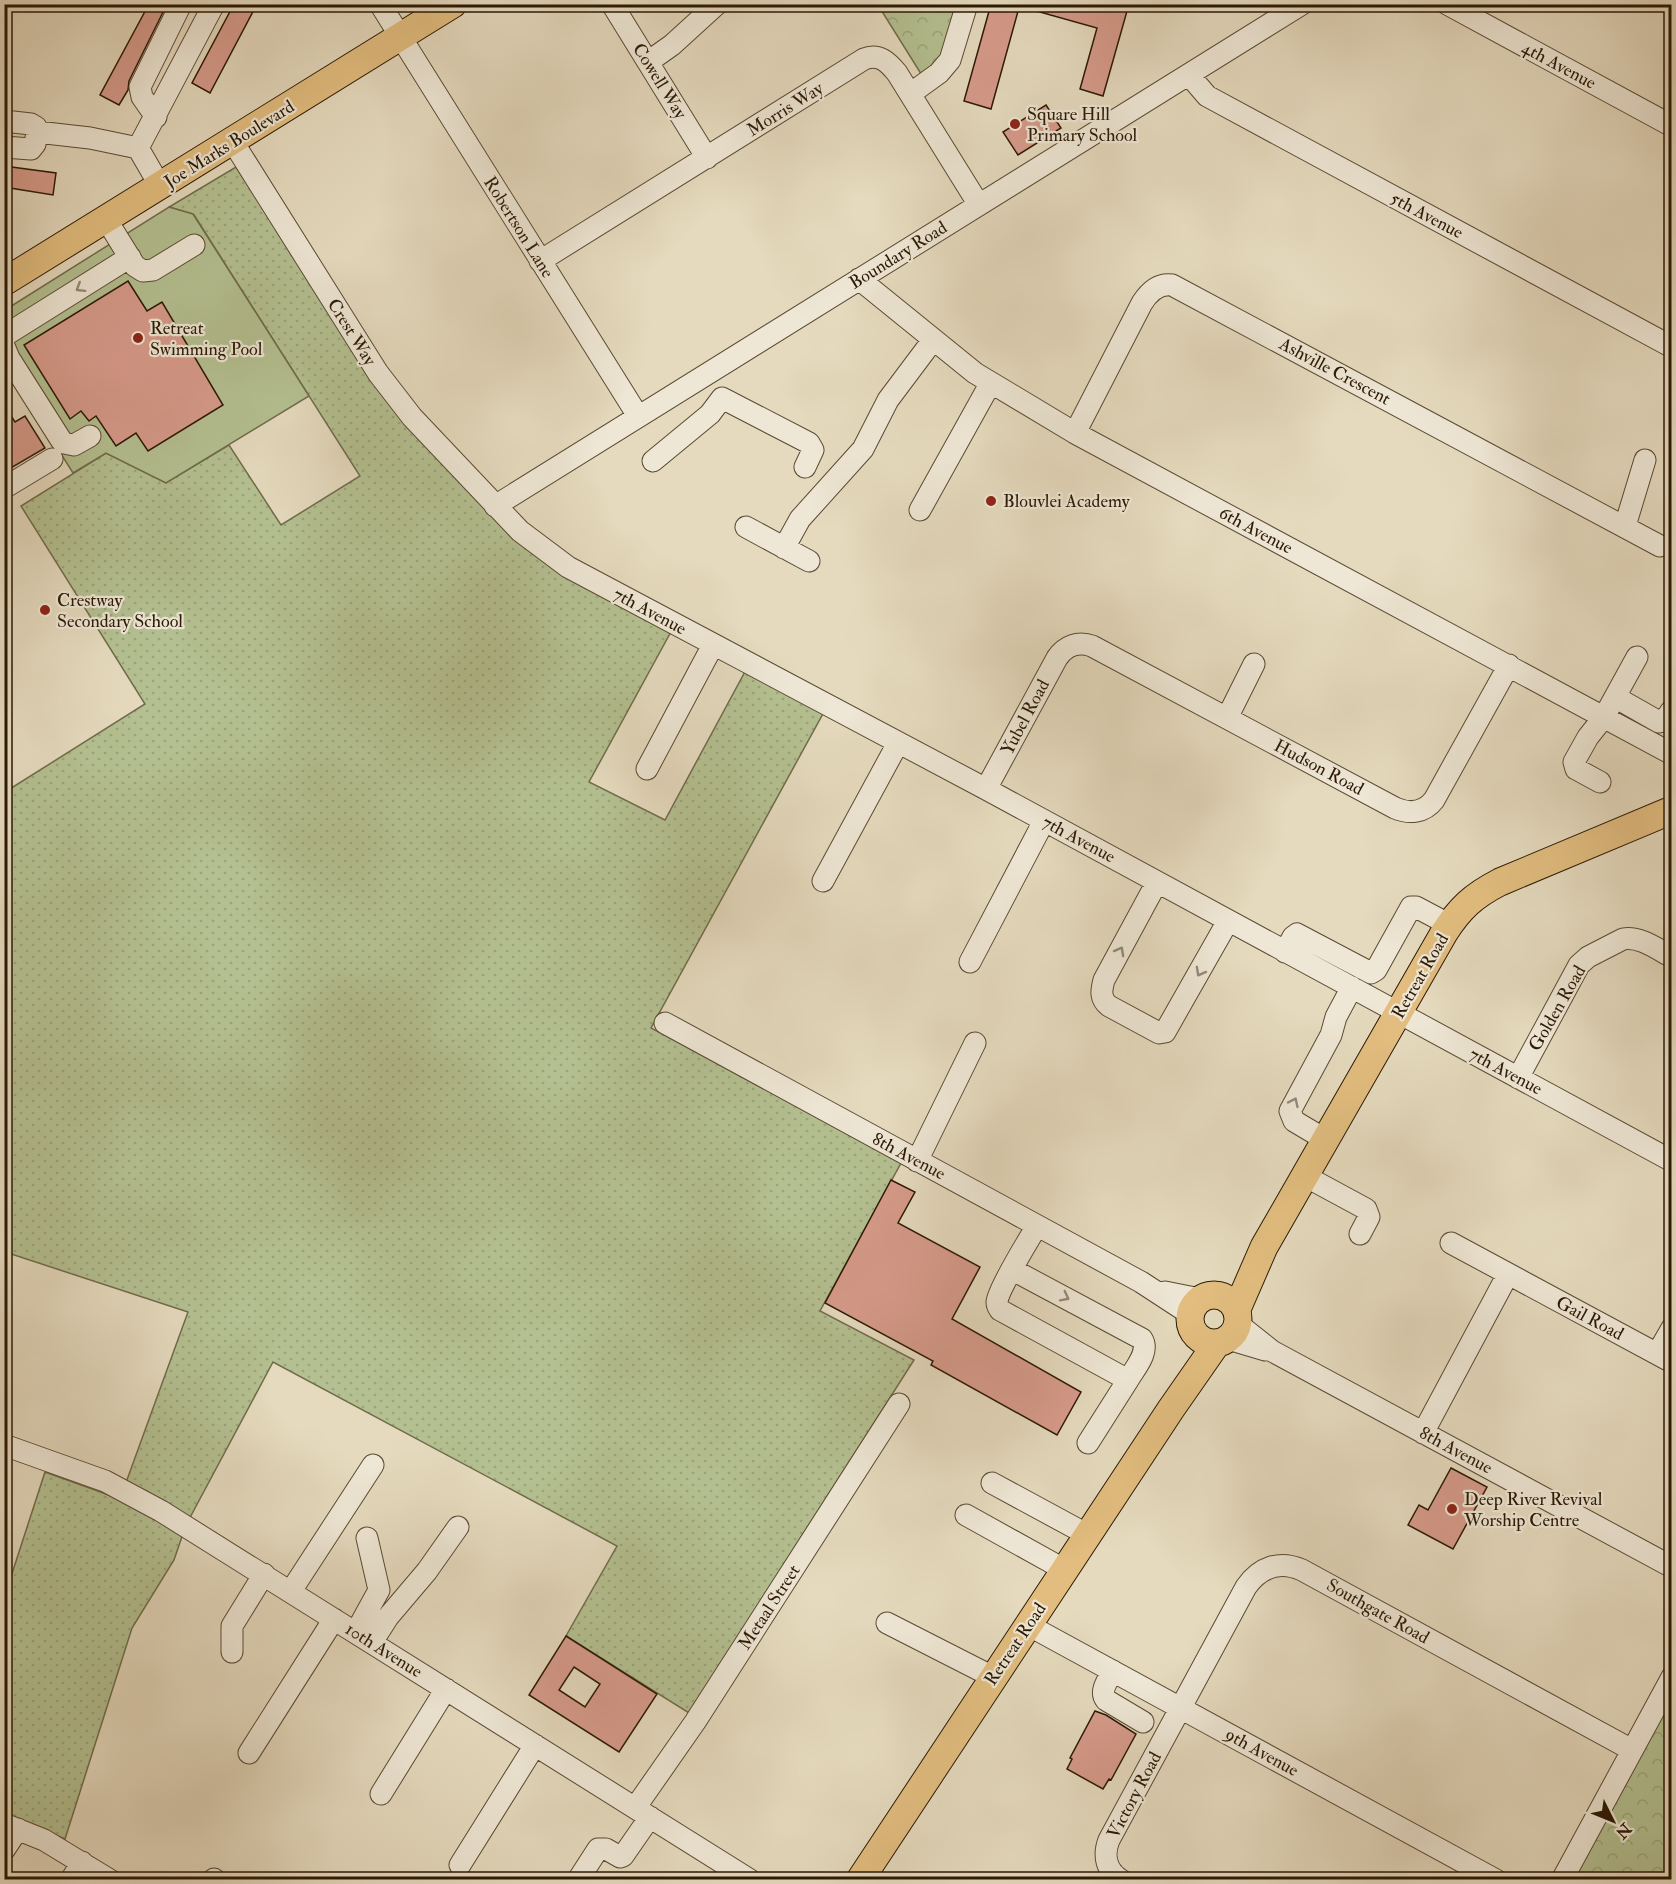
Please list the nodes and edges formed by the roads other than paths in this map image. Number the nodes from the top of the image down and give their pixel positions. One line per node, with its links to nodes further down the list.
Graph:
1 (181, 4): 14 (street)
2 (214, 4): 14 (street)
3 (380, 4): 10 (street, Robertson Lane)
4 (453, 4): 10 (main road, Joe Marks Boulevard)
5 (612, 4): 11 (street, Cowell Way)
6 (717, 4): 11 (street)
7 (967, 4): 13 (street)
8 (1447, 4): 16 (street, 4th Avenue)
9 (1290, 8): 12 (street, Boundary Road)
10 (402, 37): 18 (main road, Joe Marks Boulevard); 27 (street, Robertson Lane)
11 (648, 62): 21 (street, Cowell Way)
12 (1189, 75): 23 (street, Boundary Road); 33 (street, 5th Avenue)
13 (910, 94): 21 (street, Morris Way); 23 (street, Morris Way)
14 (156, 117): 20 (street)
15 (4, 121): 17 (street)
16 (1671, 126)
17 (37, 132): 19 (street); 20 (street)
18 (233, 142): 22 (main road, Joe Marks Boulevard); 45 (street, Crest Way)
19 (4, 147)
20 (138, 148): 22 (street)
21 (707, 158): 27 (street, Morris Way)
22 (160, 186): 24 (main road, Joe Marks Boulevard)
23 (979, 205): 28 (street, Boundary Road)
24 (106, 219): 26 (street); 29 (main road, Joe Marks Boulevard)
25 (194, 245): 26 (street)
26 (130, 257): 30 (street, one-way to 30)
27 (540, 261): 37 (street, Robertson Lane)
28 (859, 279): 31 (street, 6th Avenue); 34 (street, Boundary Road)
29 (4, 282)
30 (4, 336)
31 (933, 340): 35 (street, 6th Avenue); 50 (street)
32 (4, 346): 39 (street)
33 (1671, 347)
34 (707, 373): 36 (street); 37 (street, Boundary Road)
35 (990, 384): 38 (street, 6th Avenue); 46 (street)
36 (722, 399): 42 (street); 43 (street)
37 (638, 416): 45 (street, Boundary Road)
38 (1075, 433): 47 (street, Ashville Crescent); 56 (street, 6th Avenue)
39 (90, 436)
40 (52, 459): 44 (street)
41 (1645, 460): 47 (street)
42 (653, 461)
43 (805, 467)
44 (4, 488)
45 (495, 506): 52 (street, 7th Avenue)
46 (920, 510)
47 (1625, 526): 49 (street, Ashville Crescent)
48 (746, 528): 50 (street)
49 (1660, 546)
50 (784, 548): 51 (street)
51 (809, 561)
52 (713, 645): 61 (street, 7th Avenue); 63 (street)
53 (1067, 648): 60 (street, Hudson Road); 65 (street, Yubel Road)
54 (1637, 657): 57 (street)
55 (1254, 664): 60 (street)
56 (1509, 665): 59 (street, 6th Avenue); 60 (street, Hudson Road)
57 (1615, 697): 58 (street); 59 (street)
58 (1671, 711)
59 (1604, 717): 62 (street, 6th Avenue); 64 (street)
60 (1227, 718)
61 (898, 743): 65 (street, 7th Avenue); 68 (street)
62 (1671, 754)
63 (646, 769)
64 (1600, 782)
65 (986, 789): 67 (street, 7th Avenue)
66 (1671, 810): 71 (main road, Retreat Road)
67 (1044, 821): 69 (street, 7th Avenue); 74 (street)
68 (823, 881)
69 (1157, 882): 70 (street, 7th Avenue); 70 (street, one-way to 69)
70 (1228, 921): 72 (street, 7th Avenue)
71 (1450, 925): 72 (street); 76 (main road, Retreat Road)
72 (1285, 952): 75 (street, 7th Avenue)
73 (1671, 957): 79 (street, Golden Road)
74 (970, 962)
75 (1352, 987): 76 (street, 7th Avenue); 80 (street, one-way to 75)
76 (1398, 1013): 79 (street, 7th Avenue); 80 (main road, Retreat Road)
77 (665, 1023): 81 (street, 8th Avenue)
78 (975, 1043): 81 (street)
79 (1518, 1078): 82 (street, 7th Avenue)
80 (1326, 1140): 83 (main road, Retreat Road)
81 (917, 1161): 84 (street, 8th Avenue)
82 (1671, 1161)
83 (1305, 1176): 85 (street); 89 (main road, Retreat Road)
84 (1037, 1226): 87 (street); 89 (street, 8th Avenue)
85 (1360, 1234)
86 (1451, 1244): 88 (street, Gail Road)
87 (1013, 1270): 92 (street); 92 (street, one-way to 92)
88 (1509, 1274): 91 (street, Gail Road); 94 (street)
89 (1215, 1319): 94 (street, 8th Avenue); 101 (main road, Retreat Road)
90 (1671, 1328): 91 (street)
91 (1664, 1358)
92 (1128, 1380): 95 (street)
93 (899, 1404): 122 (street, Metaal Street)
94 (1423, 1433): 103 (street, 8th Avenue)
95 (1088, 1443)
96 (4, 1445): 105 (street, 10th Avenue)
97 (373, 1465): 106 (street)
98 (992, 1484): 101 (street)
99 (966, 1515): 104 (street)
100 (458, 1527): 110 (street)
101 (1088, 1535): 104 (main road, Retreat Road)
102 (368, 1538): 110 (street)
103 (1671, 1567)
104 (1065, 1570): 109 (main road, Retreat Road)
105 (264, 1574): 106 (street, 10th Avenue); 111 (street)
106 (291, 1592): 107 (street, 10th Avenue)
107 (334, 1619): 110 (street, 10th Avenue); 120 (street)
108 (887, 1623): 113 (street)
109 (1028, 1625): 112 (street, 9th Avenue); 113 (main road, Retreat Road)
110 (364, 1637): 115 (street, 10th Avenue)
111 (232, 1652)
112 (1113, 1671): 116 (street, 9th Avenue); 117 (street)
113 (993, 1677): 130 (main road, Retreat Road)
114 (1671, 1677): 119 (street)
115 (446, 1689): 118 (street, 10th Avenue); 121 (street)
116 (1180, 1708): 119 (street, Southgate Road); 131 (street, Victory Road); 132 (street, 9th Avenue)
117 (1143, 1722)
118 (535, 1745): 122 (street, 10th Avenue); 125 (street)
119 (1632, 1750): 133 (street)
120 (249, 1753)
121 (381, 1794)
122 (643, 1813): 128 (street, Metaal Street); 129 (street, 10th Avenue)
123 (11, 1827): 124 (street); 126 (street)
124 (4, 1850)
125 (460, 1864)
126 (76, 1871): 127 (street)
127 (110, 1880)
128 (578, 1880)
129 (750, 1880)
130 (860, 1880)
131 (1121, 1880)
132 (1496, 1880)
133 (1562, 1880)

